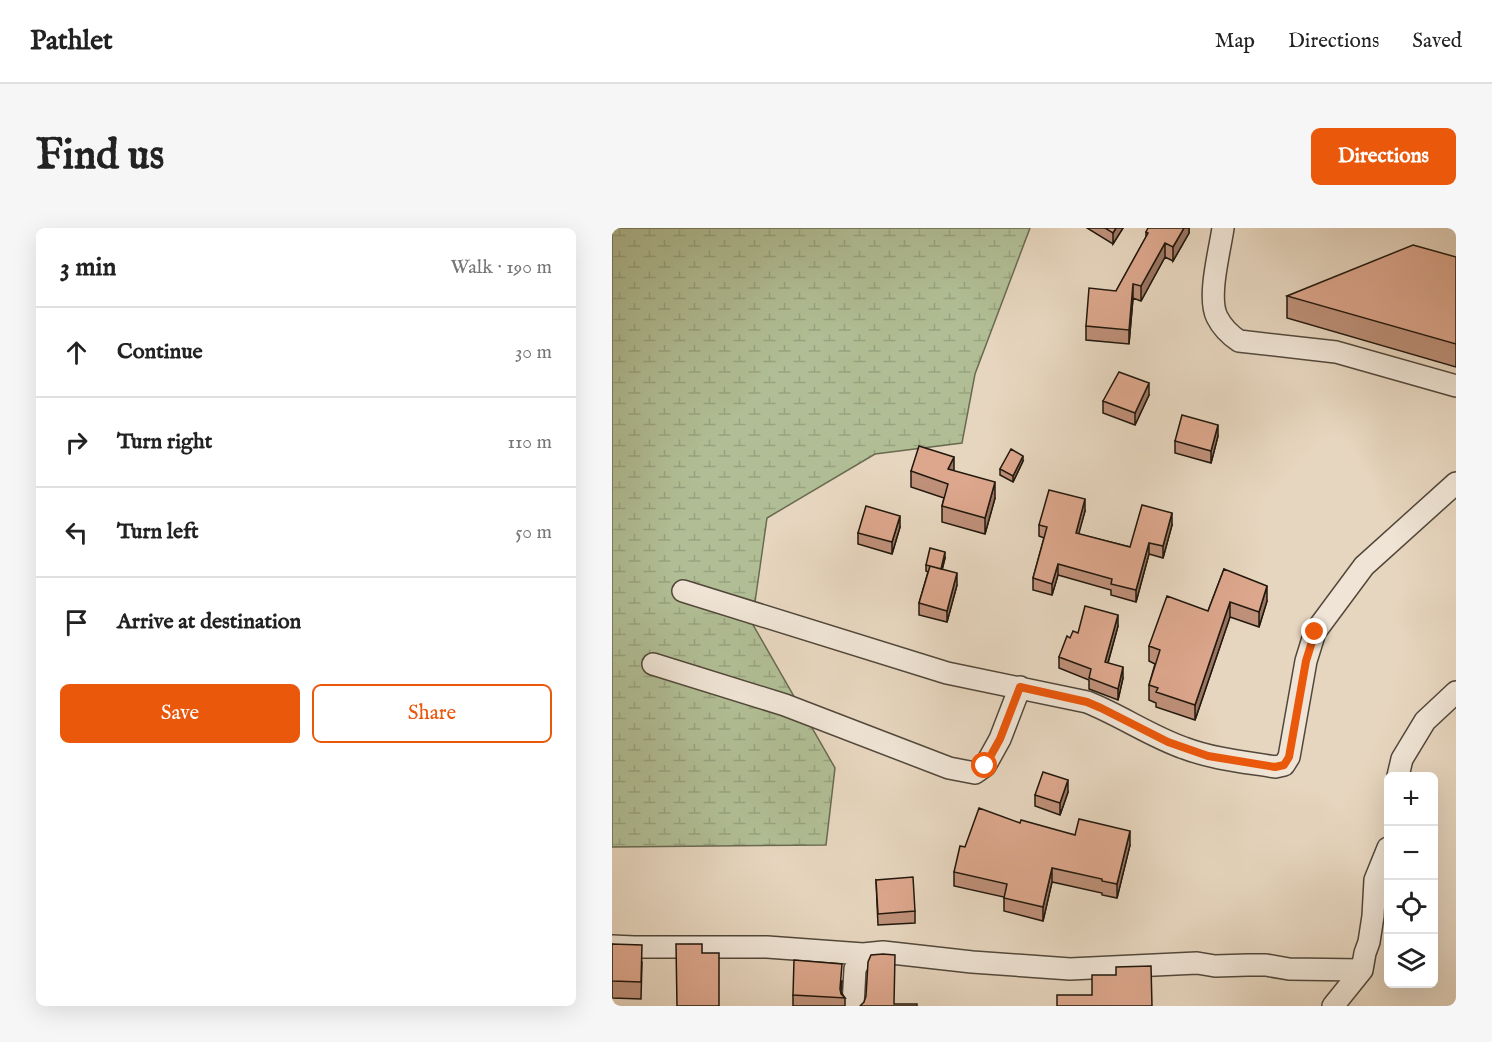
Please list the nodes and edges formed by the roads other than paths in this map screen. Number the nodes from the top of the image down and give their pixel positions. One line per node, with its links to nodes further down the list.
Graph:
1 (1223, 228): 2 (street)
2 (1456, 386)
3 (1456, 483): 6 (street)
4 (683, 591): 6 (street)
5 (653, 664): 6 (street)
6 (1020, 687)
7 (1456, 693): 8 (street)
8 (1399, 772)
9 (1384, 859): 12 (street)
10 (612, 946): 11 (street)
11 (863, 954): 12 (street); 13 (street)
12 (1362, 970): 14 (street)
13 (853, 1006)
14 (1333, 1006)

